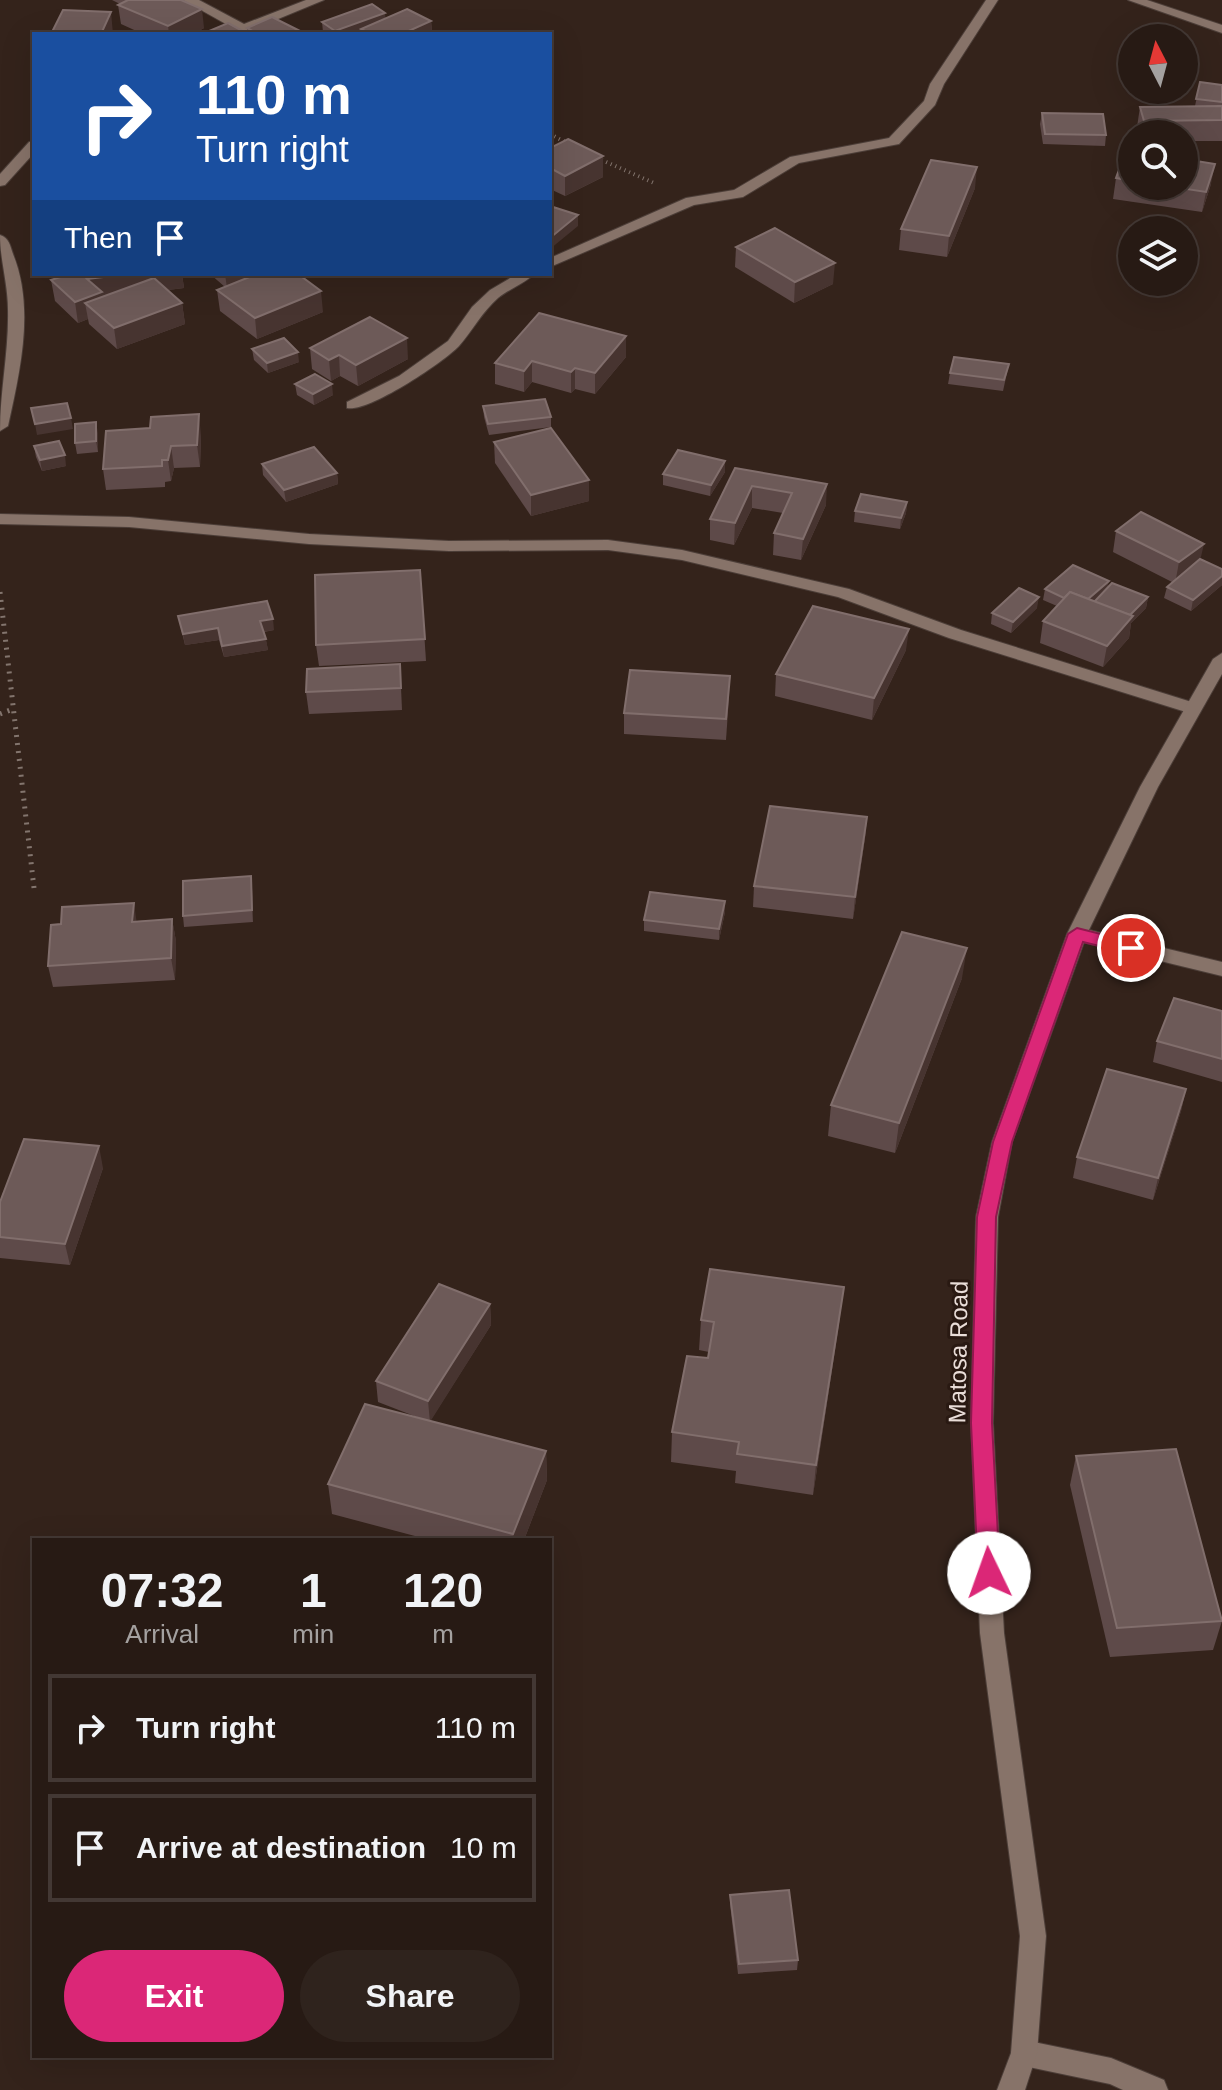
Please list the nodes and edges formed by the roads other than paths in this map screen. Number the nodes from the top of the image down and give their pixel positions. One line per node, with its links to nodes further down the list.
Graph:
1 (189, 0): 6 (street)
2 (318, 0): 6 (street)
3 (992, 0): 10 (street)
4 (1134, 0): 5 (street)
5 (1222, 29)
6 (236, 31)
7 (32, 147): 8 (street)
8 (0, 182)
9 (0, 239): 13 (street)
10 (552, 262)
11 (524, 276): 12 (street)
12 (353, 405)
13 (0, 426)
14 (0, 519): 16 (street)
15 (1222, 659): 16 (street, Matosa Road)
16 (1192, 708): 17 (street, Matosa Road)
17 (1077, 934): 18 (street); 19 (street, Matosa Road)
18 (1222, 969)
19 (1024, 2053): 20 (street, Matosa Road); 21 (street)
20 (1011, 2090)
21 (1154, 2090)

